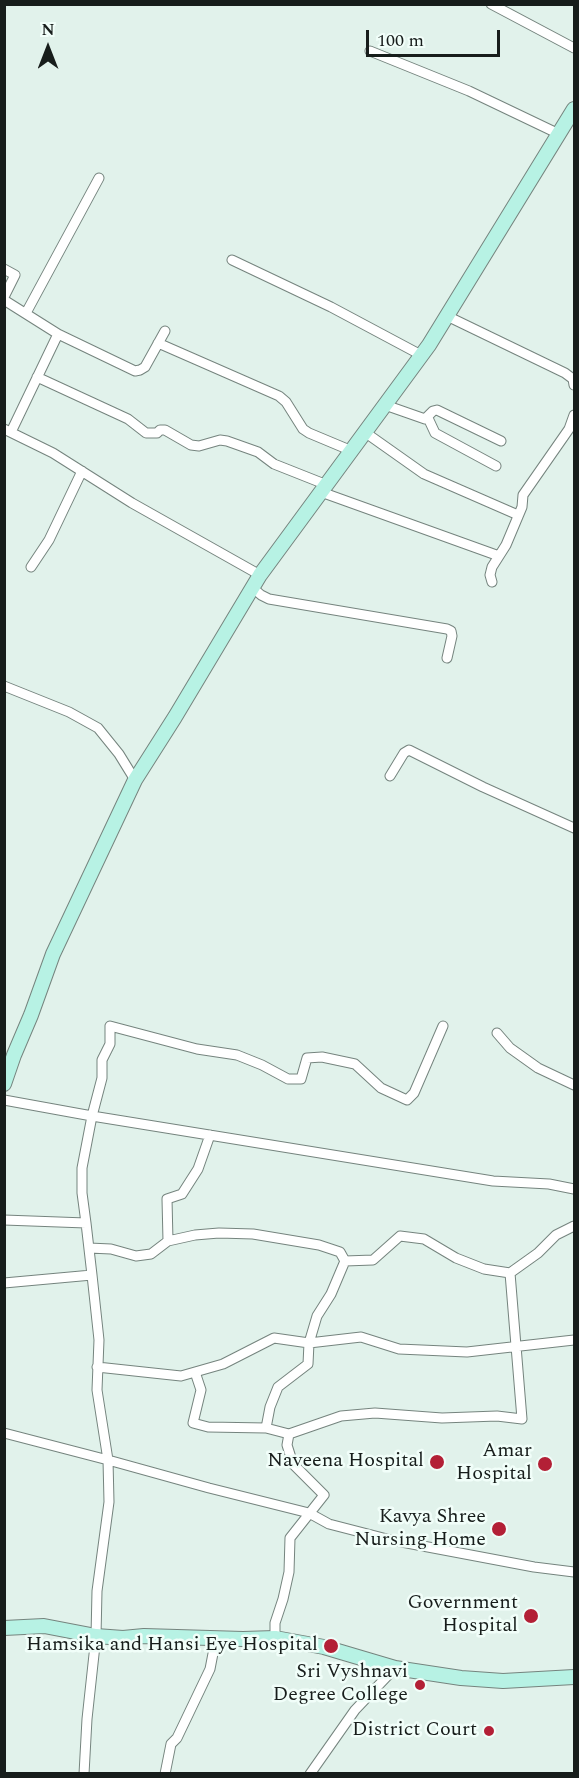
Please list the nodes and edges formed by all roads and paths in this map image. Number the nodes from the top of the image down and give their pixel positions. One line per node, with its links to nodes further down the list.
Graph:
1 (491, 4): 2 (street)
2 (574, 48)
3 (370, 51): 5 (street)
4 (574, 109): 5 (main road)
5 (559, 134): 11 (main road)
6 (99, 178): 10 (street)
7 (232, 260): 15 (street)
8 (4, 269): 9 (street)
9 (4, 298): 10 (street)
10 (26, 313): 13 (street)
11 (447, 316): 15 (main road); 17 (street)
12 (165, 331): 14 (street)
13 (58, 334): 14 (street); 16 (street)
14 (158, 344): 24 (street)
15 (421, 355): 18 (main road)
16 (38, 377): 21 (street); 27 (street)
17 (574, 385)
18 (385, 405): 20 (street); 22 (main road)
19 (574, 415): 28 (street)
20 (428, 418): 23 (street); 25 (street)
21 (8, 431): 26 (street)
22 (366, 433): 24 (main road); 28 (street)
23 (501, 441)
24 (352, 451): 27 (main road)
25 (496, 466)
26 (82, 471): 30 (street); 31 (street)
27 (324, 489): 29 (street); 31 (main road)
28 (518, 515): 29 (street)
29 (499, 556): 32 (street)
30 (31, 567)
31 (260, 575): 33 (main road)
32 (492, 582)
33 (252, 587): 34 (street); 37 (main road)
34 (447, 658)
35 (4, 686): 37 (street)
36 (390, 776): 38 (street)
37 (135, 780): 41 (main road)
38 (574, 828)
39 (442, 1026): 45 (street)
40 (497, 1034): 43 (street)
41 (9, 1054): 42 (main road)
42 (4, 1084)
43 (574, 1085)
44 (4, 1100): 45 (street)
45 (92, 1116): 46 (street); 49 (street)
46 (210, 1135): 47 (street); 51 (street)
47 (574, 1189)
48 (4, 1220): 49 (street)
49 (86, 1223): 52 (street)
50 (574, 1226): 54 (street)
51 (168, 1241): 52 (street); 53 (street)
52 (89, 1248): 55 (street)
53 (345, 1261): 54 (street); 58 (street)
54 (510, 1274): 59 (street)
55 (92, 1275): 56 (street); 60 (street)
56 (4, 1283)
57 (574, 1340): 59 (street)
58 (309, 1343): 59 (street); 61 (street); 62 (street)
59 (516, 1348): 64 (street)
60 (98, 1367): 61 (street); 65 (street)
61 (195, 1372): 62 (street)
62 (266, 1428): 64 (street)
63 (4, 1433): 65 (street)
64 (289, 1434): 66 (street)
65 (108, 1460): 66 (street); 69 (street)
66 (309, 1513): 67 (street); 71 (street)
67 (574, 1572)
68 (4, 1628): 69 (main road)
69 (96, 1636): 70 (main road); 74 (street)
70 (216, 1638): 71 (main road); 75 (street)
71 (275, 1638): 72 (main road)
72 (395, 1668): 73 (main road); 76 (street)
73 (574, 1677)
74 (84, 1773)
75 (165, 1773)
76 (310, 1773)

